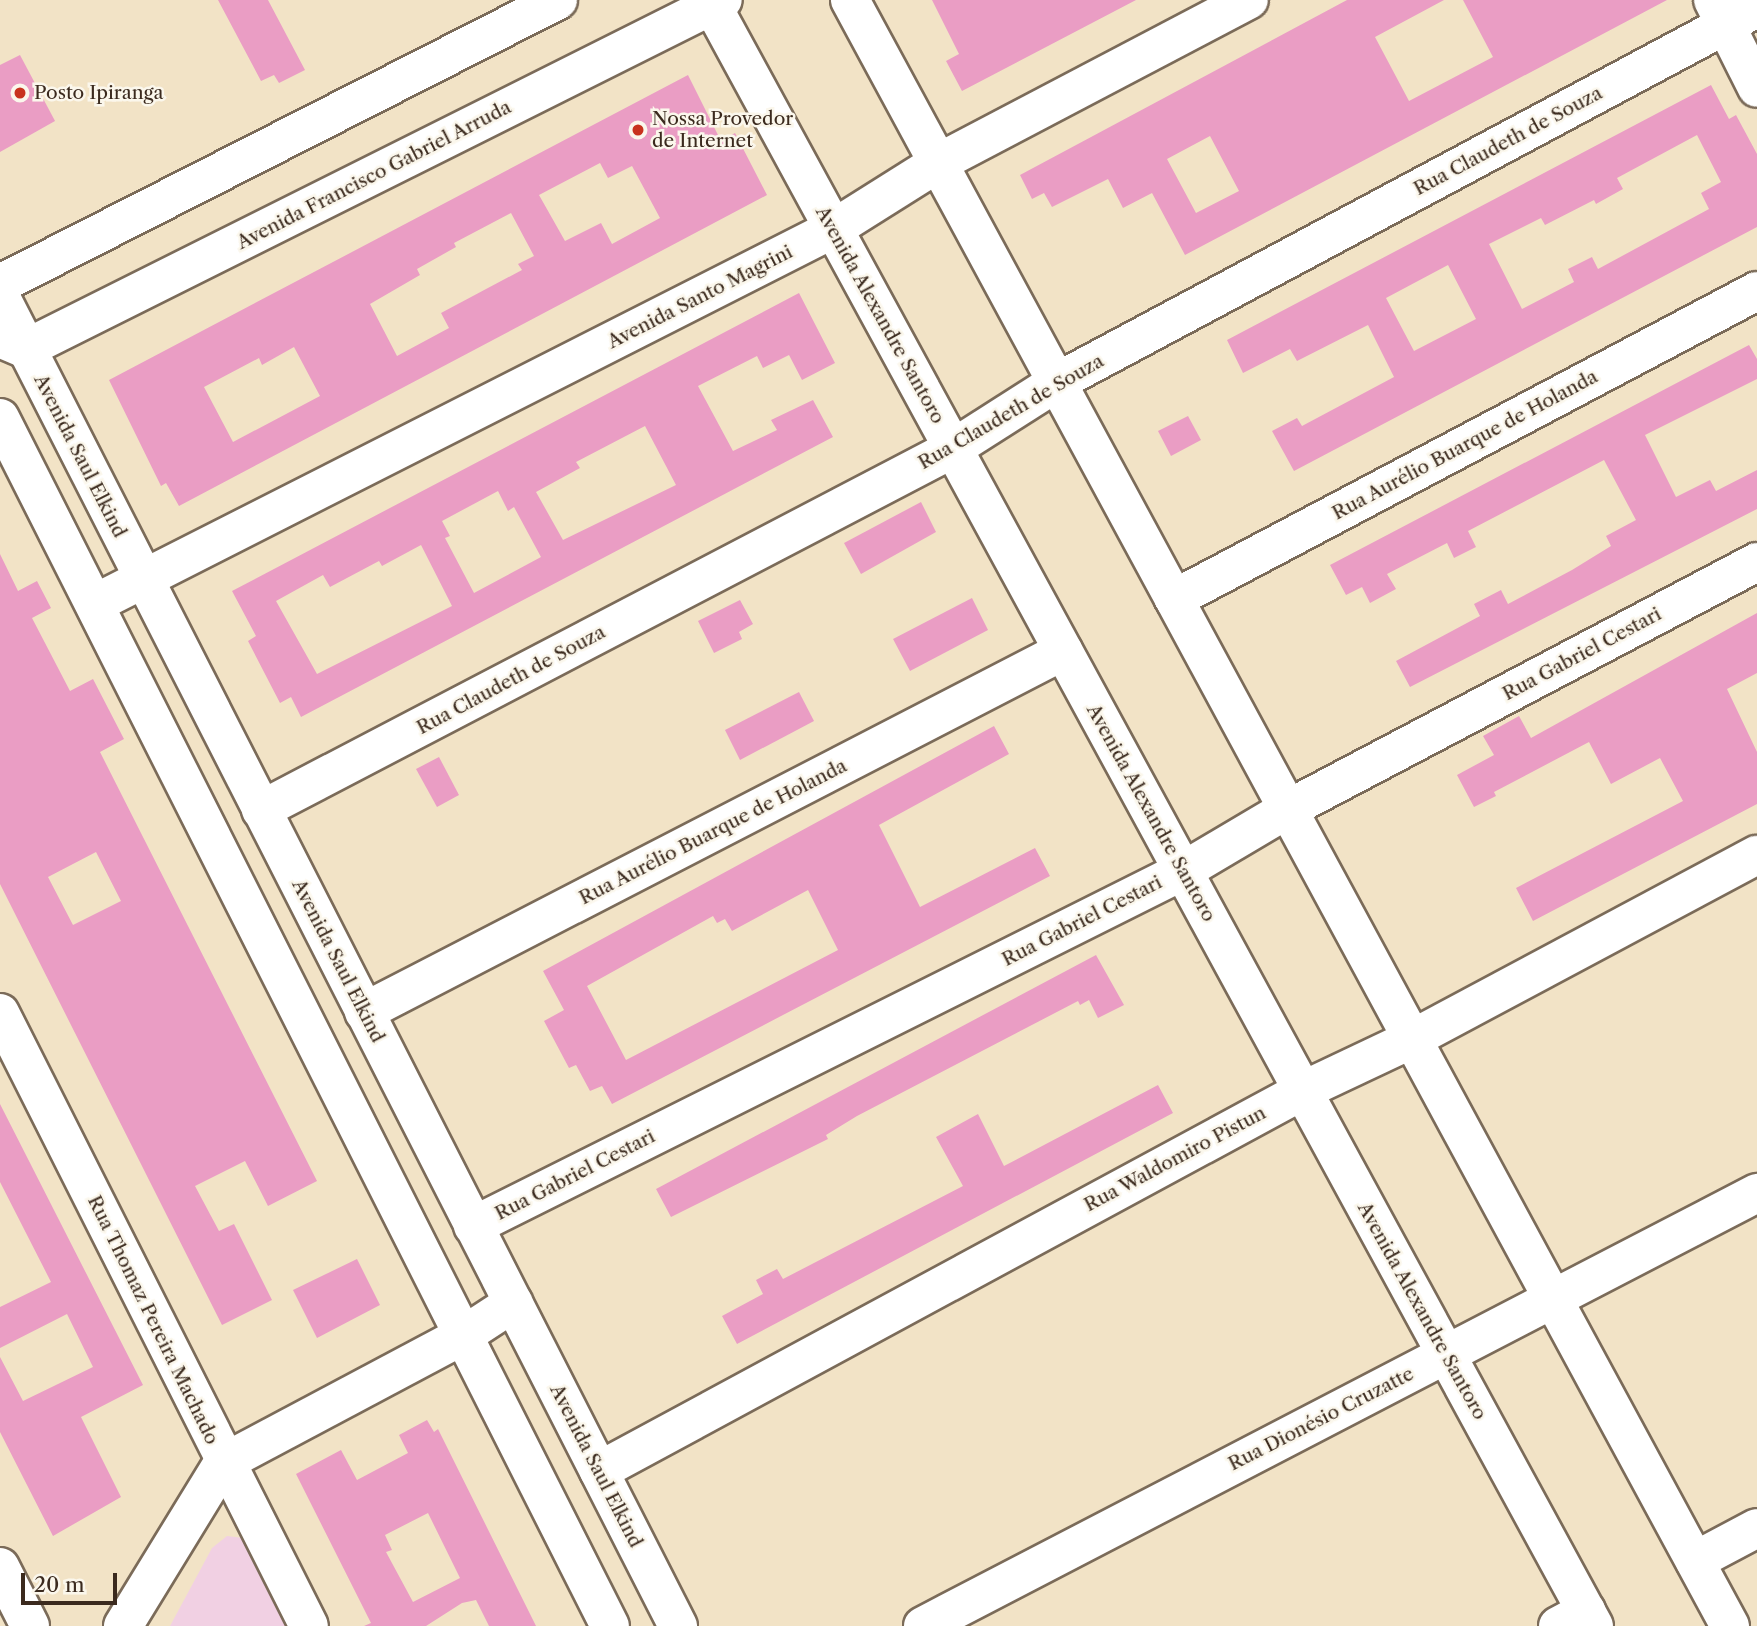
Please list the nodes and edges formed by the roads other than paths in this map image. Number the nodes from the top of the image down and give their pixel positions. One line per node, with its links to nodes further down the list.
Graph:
1 (558, 0): 9 (street)
2 (850, 0): 7 (street)
3 (1249, 0): 7 (street, Avenida Santo Magrini)
4 (714, 2): 8 (street, Avenida Alexandre Santoro); 12 (street, Avenida Francisco Gabriel Arruda)
5 (1732, 11): 6 (street); 13 (street, Rua Claudeth de Souza)
6 (1757, 88)
7 (938, 163): 8 (street, Avenida Santo Magrini); 13 (street)
8 (833, 229): 15 (street, Avenida Alexandre Santoro); 17 (street, Avenida Santo Magrini)
9 (0, 284)
10 (1757, 291): 18 (street, Rua Aurélio Buarque de Holanda)
11 (0, 296): 12 (street, Avenida Saul Elkind)
12 (13, 344): 17 (street, Avenida Saul Elkind)
13 (1057, 382): 15 (street, Rua Claudeth de Souza); 18 (street)
14 (0, 418): 19 (street)
15 (952, 449): 20 (street, Avenida Alexandre Santoro); 22 (street, Rua Claudeth de Souza)
16 (1757, 562): 21 (street, Rua Gabriel Cestari)
17 (143, 580): 19 (street, Avenida Santo Magrini); 22 (street, Avenida Saul Elkind)
18 (1174, 599): 21 (street)
19 (96, 603): 33 (street)
20 (1063, 651): 24 (street, Avenida Alexandre Santoro); 25 (street, Rua Aurélio Buarque de Holanda)
21 (1288, 809): 24 (street, Rua Gabriel Cestari); 27 (street)
22 (261, 810): 25 (street, Avenida Saul Elkind)
23 (1757, 855): 27 (street, Rua Waldomiro Pistun)
24 (1182, 871): 28 (street, Avenida Alexandre Santoro); 30 (street, Rua Gabriel Cestari)
25 (364, 1012): 30 (street, Avenida Saul Elkind)
26 (0, 1013): 35 (street, Rua Thomaz Pereira Machado)
27 (1412, 1039): 28 (street, Rua Waldomiro Pistun); 31 (street)
28 (1302, 1091): 34 (street, Avenida Alexandre Santoro); 36 (street, Rua Waldomiro Pistun)
29 (1757, 1193): 31 (street, Rua Dionésio Cruzatte)
30 (473, 1226): 32 (street, Avenida Saul Elkind)
31 (1554, 1301): 34 (street, Rua Dionésio Cruzatte); 38 (street)
32 (513, 1303): 33 (street); 36 (street, Avenida Saul Elkind)
33 (464, 1335): 35 (street); 44 (street)
34 (1446, 1355): 40 (street, Avenida Alexandre Santoro); 46 (street, Rua Dionésio Cruzatte)
35 (223, 1463): 42 (street); 43 (street, Rua Thomaz Pereira Machado)
36 (598, 1471): 45 (street, Avenida Saul Elkind)
37 (1757, 1528): 38 (street)
38 (1695, 1561): 47 (street)
39 (0, 1567): 41 (street)
40 (1579, 1621)
41 (30, 1626)
42 (123, 1626)
43 (309, 1626)
44 (610, 1626)
45 (678, 1626)
46 (923, 1626)
47 (1730, 1626)

